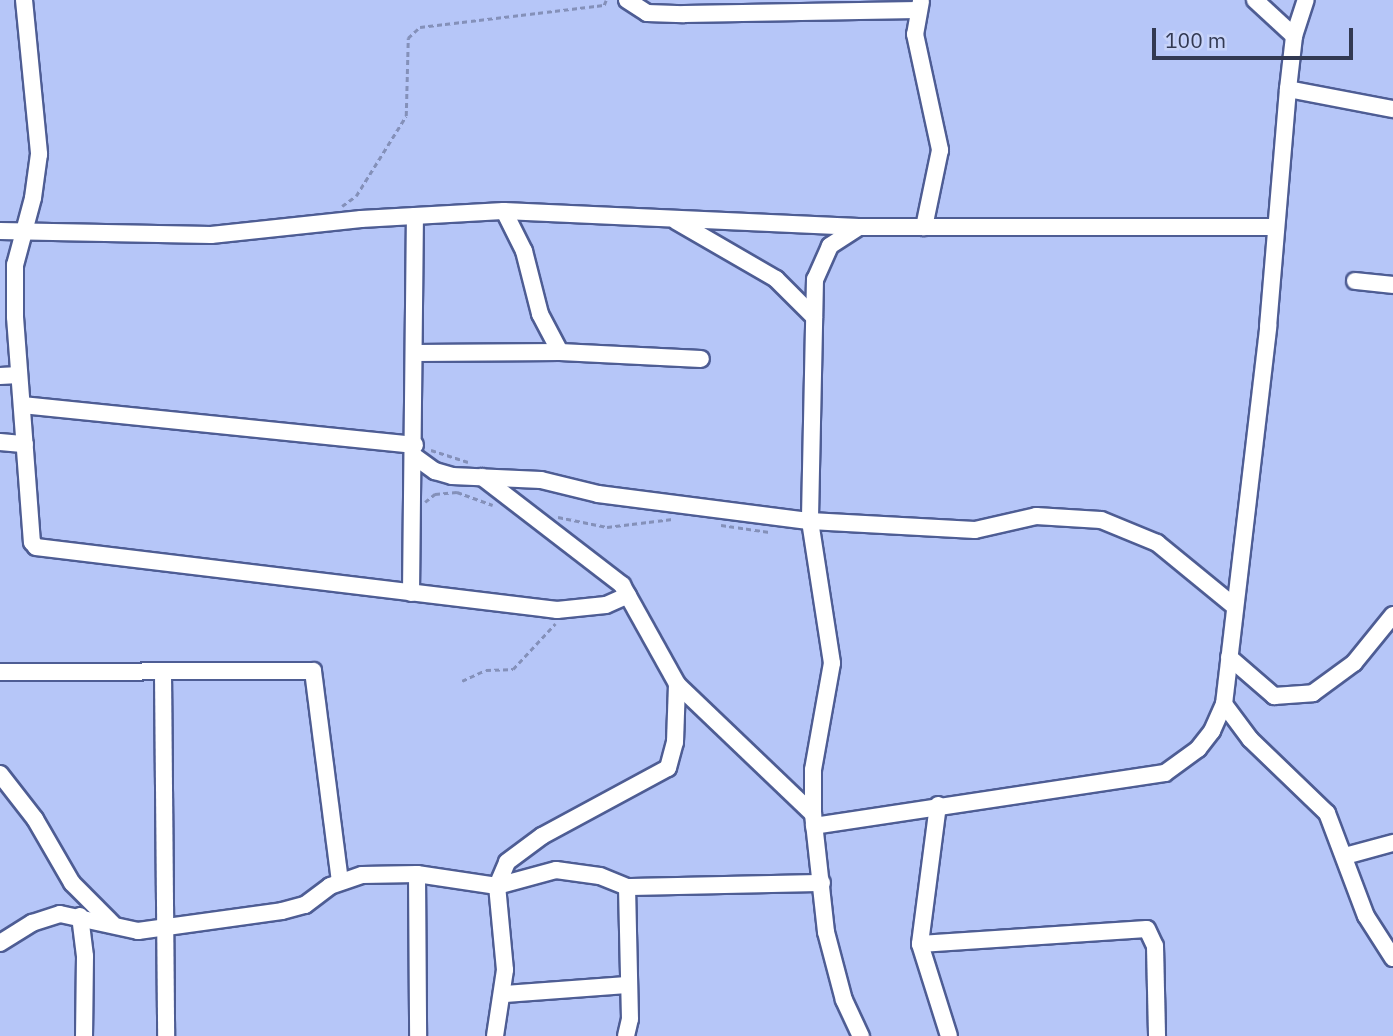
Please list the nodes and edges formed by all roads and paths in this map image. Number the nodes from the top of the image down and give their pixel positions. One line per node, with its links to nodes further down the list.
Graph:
1 (24, 0): 18 (street)
2 (606, 0): 10 (path)
3 (627, 0): 6 (street)
4 (1255, 0): 7 (street)
5 (1307, 0): 7 (street)
6 (920, 5): 15 (street)
7 (1294, 36): 8 (street)
8 (1288, 89): 9 (street); 16 (street)
9 (1393, 109)
10 (338, 209)
11 (504, 211): 12 (street); 13 (street); 22 (street)
12 (415, 216): 18 (street); 23 (street)
13 (668, 217): 14 (street); 21 (street)
14 (859, 227): 15 (street); 21 (street)
15 (924, 227): 16 (street)
16 (1275, 227): 35 (street)
17 (0, 231): 18 (street)
18 (24, 231): 25 (street)
19 (1355, 281): 20 (street)
20 (1393, 285)
21 (814, 317): 32 (street)
22 (560, 352): 23 (street); 24 (street)
23 (415, 353): 30 (street)
24 (701, 359)
25 (19, 375): 26 (street); 27 (street)
26 (0, 376)
27 (22, 405): 29 (street); 30 (street)
28 (0, 442): 29 (street)
29 (25, 444): 33 (street)
30 (414, 451): 31 (street); 33 (street)
31 (482, 477): 32 (street); 34 (street)
32 (810, 522): 35 (street); 46 (street)
33 (411, 593): 36 (street)
34 (628, 595): 36 (street); 42 (street)
35 (1234, 606): 38 (street)
36 (556, 610): 41 (path)
37 (1393, 615): 38 (street)
38 (1229, 657): 43 (street)
39 (0, 672): 40 (street)
40 (163, 673): 50 (street); 56 (street)
41 (462, 681)
42 (677, 684): 46 (street); 52 (street)
43 (1224, 704): 45 (street); 48 (street)
44 (0, 774): 55 (street)
45 (938, 806): 46 (street); 58 (street)
46 (813, 820): 51 (street)
47 (1393, 843): 48 (street)
48 (1345, 856): 59 (street)
49 (417, 874): 50 (street); 52 (street); 64 (street)
50 (340, 881): 56 (street)
51 (822, 883): 53 (street); 67 (street)
52 (497, 886): 53 (street); 61 (street)
53 (627, 887): 60 (street)
54 (80, 916): 55 (street); 57 (street); 62 (street)
55 (114, 925): 56 (street)
56 (165, 928): 63 (street)
57 (0, 943)
58 (920, 944): 68 (street); 69 (street)
59 (1393, 958)
60 (627, 985): 61 (street); 66 (street)
61 (505, 994): 65 (street)
62 (84, 1036)
63 (166, 1036)
64 (418, 1036)
65 (495, 1036)
66 (626, 1036)
67 (861, 1036)
68 (949, 1036)
69 (1157, 1036)

